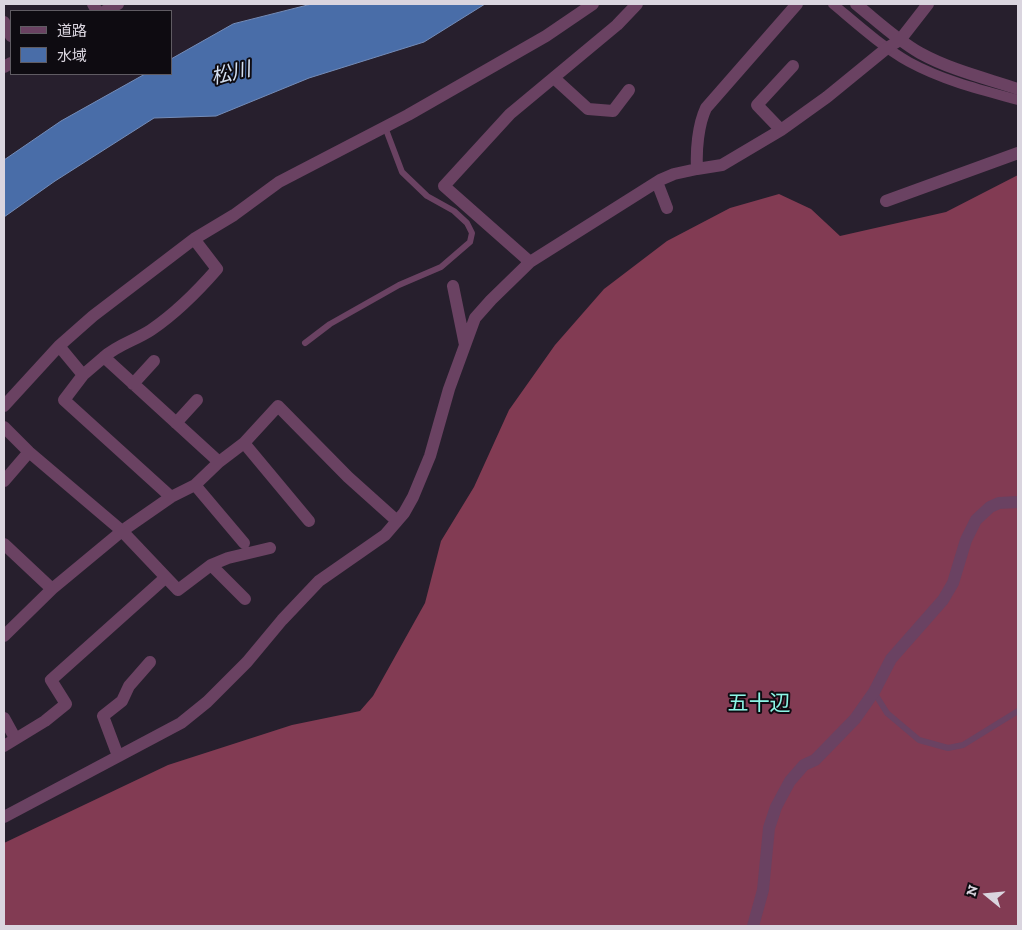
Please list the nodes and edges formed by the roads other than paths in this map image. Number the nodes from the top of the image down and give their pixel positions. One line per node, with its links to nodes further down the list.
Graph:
1 (118, 4): 8 (street)
2 (594, 4): 18 (street)
3 (637, 4): 14 (street)
4 (797, 4): 21 (street)
5 (833, 4): 12 (street)
6 (856, 4): 11 (street)
7 (928, 4): 11 (street)
8 (107, 10)
9 (4, 22): 10 (street)
10 (10, 34)
11 (900, 40): 12 (street); 15 (street)
12 (887, 48): 17 (street); 19 (street)
13 (793, 66): 19 (street)
14 (554, 78): 16 (street); 26 (street)
15 (1018, 89)
16 (629, 90)
17 (1018, 100)
18 (385, 128): 25 (street); 28 (lane)
19 (781, 130): 21 (street)
20 (1018, 153): 23 (street)
21 (697, 168): 22 (street)
22 (657, 182): 24 (street); 26 (street)
23 (886, 201)
24 (667, 208)
25 (194, 239): 30 (street); 31 (street)
26 (530, 262): 29 (street)
27 (454, 286): 29 (street)
28 (305, 343)
29 (464, 345): 47 (street)
30 (59, 346): 33 (street); 36 (street)
31 (104, 357): 33 (street); 34 (street)
32 (154, 361): 34 (street)
33 (83, 375): 44 (street)
34 (133, 384): 37 (street)
35 (197, 400): 37 (street)
36 (4, 406)
37 (176, 423): 41 (street)
38 (4, 427): 40 (street)
39 (244, 443): 41 (street); 46 (street); 47 (street)
40 (29, 452): 42 (street); 48 (street)
41 (219, 462): 43 (street)
42 (4, 481)
43 (196, 485): 44 (street); 49 (street)
44 (171, 497): 48 (street)
45 (1018, 502): 58 (street)
46 (309, 520)
47 (397, 521): 63 (street)
48 (122, 531): 53 (street); 54 (street)
49 (244, 542)
50 (4, 544): 54 (street)
51 (270, 548): 52 (street)
52 (211, 565): 53 (street); 55 (street)
53 (165, 578): 61 (street)
54 (52, 590): 56 (street)
55 (245, 599)
56 (4, 636)
57 (150, 662): 63 (street)
58 (874, 692): 59 (lane); 65 (street)
59 (1018, 710)
60 (4, 718): 61 (street)
61 (15, 738): 62 (street)
62 (4, 746)
63 (118, 756): 64 (street)
64 (4, 817)
65 (753, 926)

